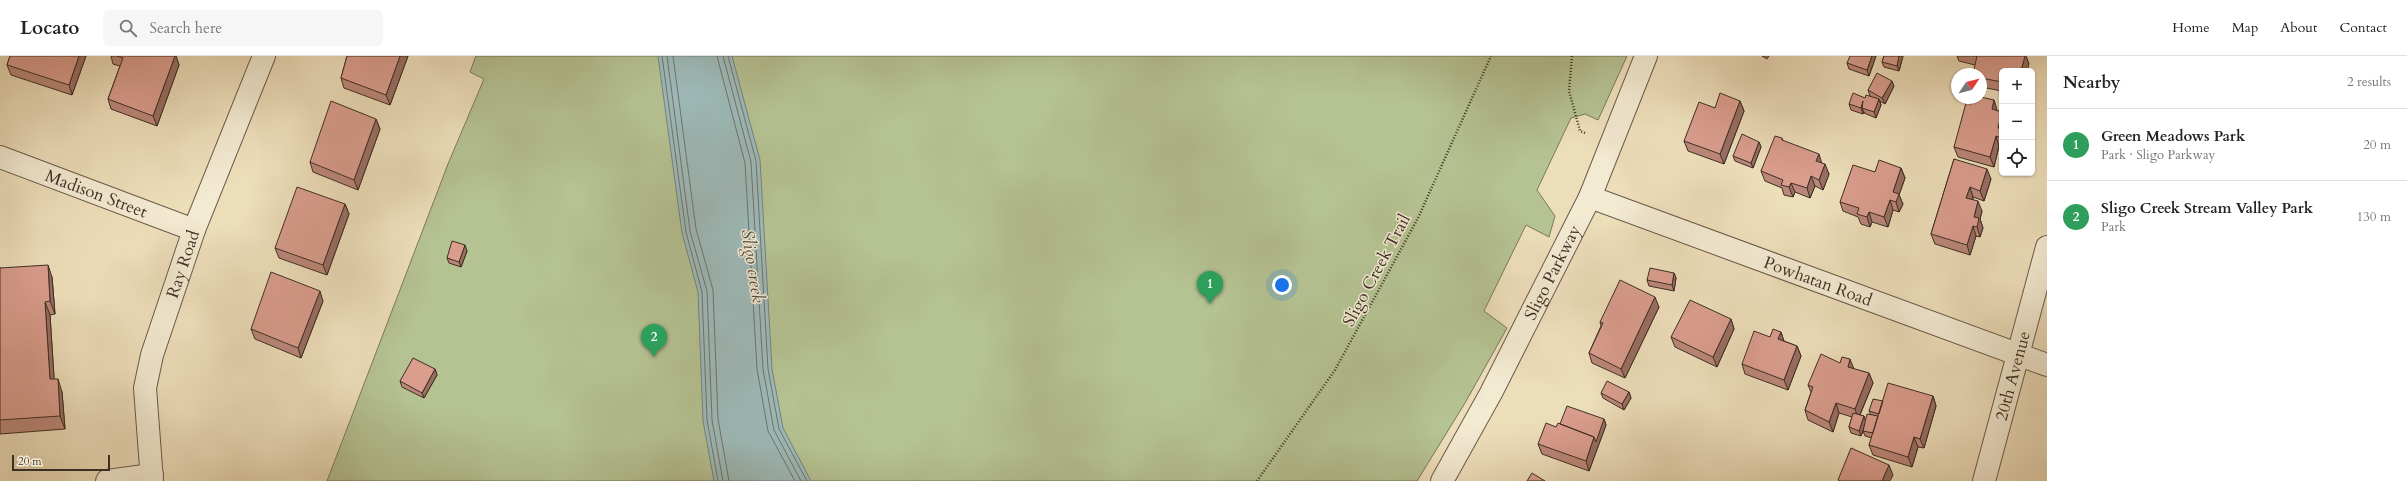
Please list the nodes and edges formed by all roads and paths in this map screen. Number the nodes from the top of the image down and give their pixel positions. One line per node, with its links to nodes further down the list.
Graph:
1 (264, 56): 8 (street, Ray Road)
2 (1491, 56): 14 (path, Sligo Creek Trail)
3 (1572, 56): 5 (path)
4 (1646, 56): 5 (street, Sligo Parkway)
5 (1610, 146): 7 (street, Sligo Parkway)
6 (0, 157): 8 (street, Madison Street)
7 (1590, 197): 10 (street, Powhatan Road); 15 (street, Sligo Parkway)
8 (194, 230): 12 (street, Ray Road)
9 (2047, 247): 10 (street, 20th Avenue)
10 (2018, 355): 11 (street, Powhatan Road); 16 (street, 20th Avenue)
11 (2047, 365)
12 (152, 478): 13 (street)
13 (107, 481)
14 (1257, 481)
15 (1442, 481)
16 (1984, 481)

